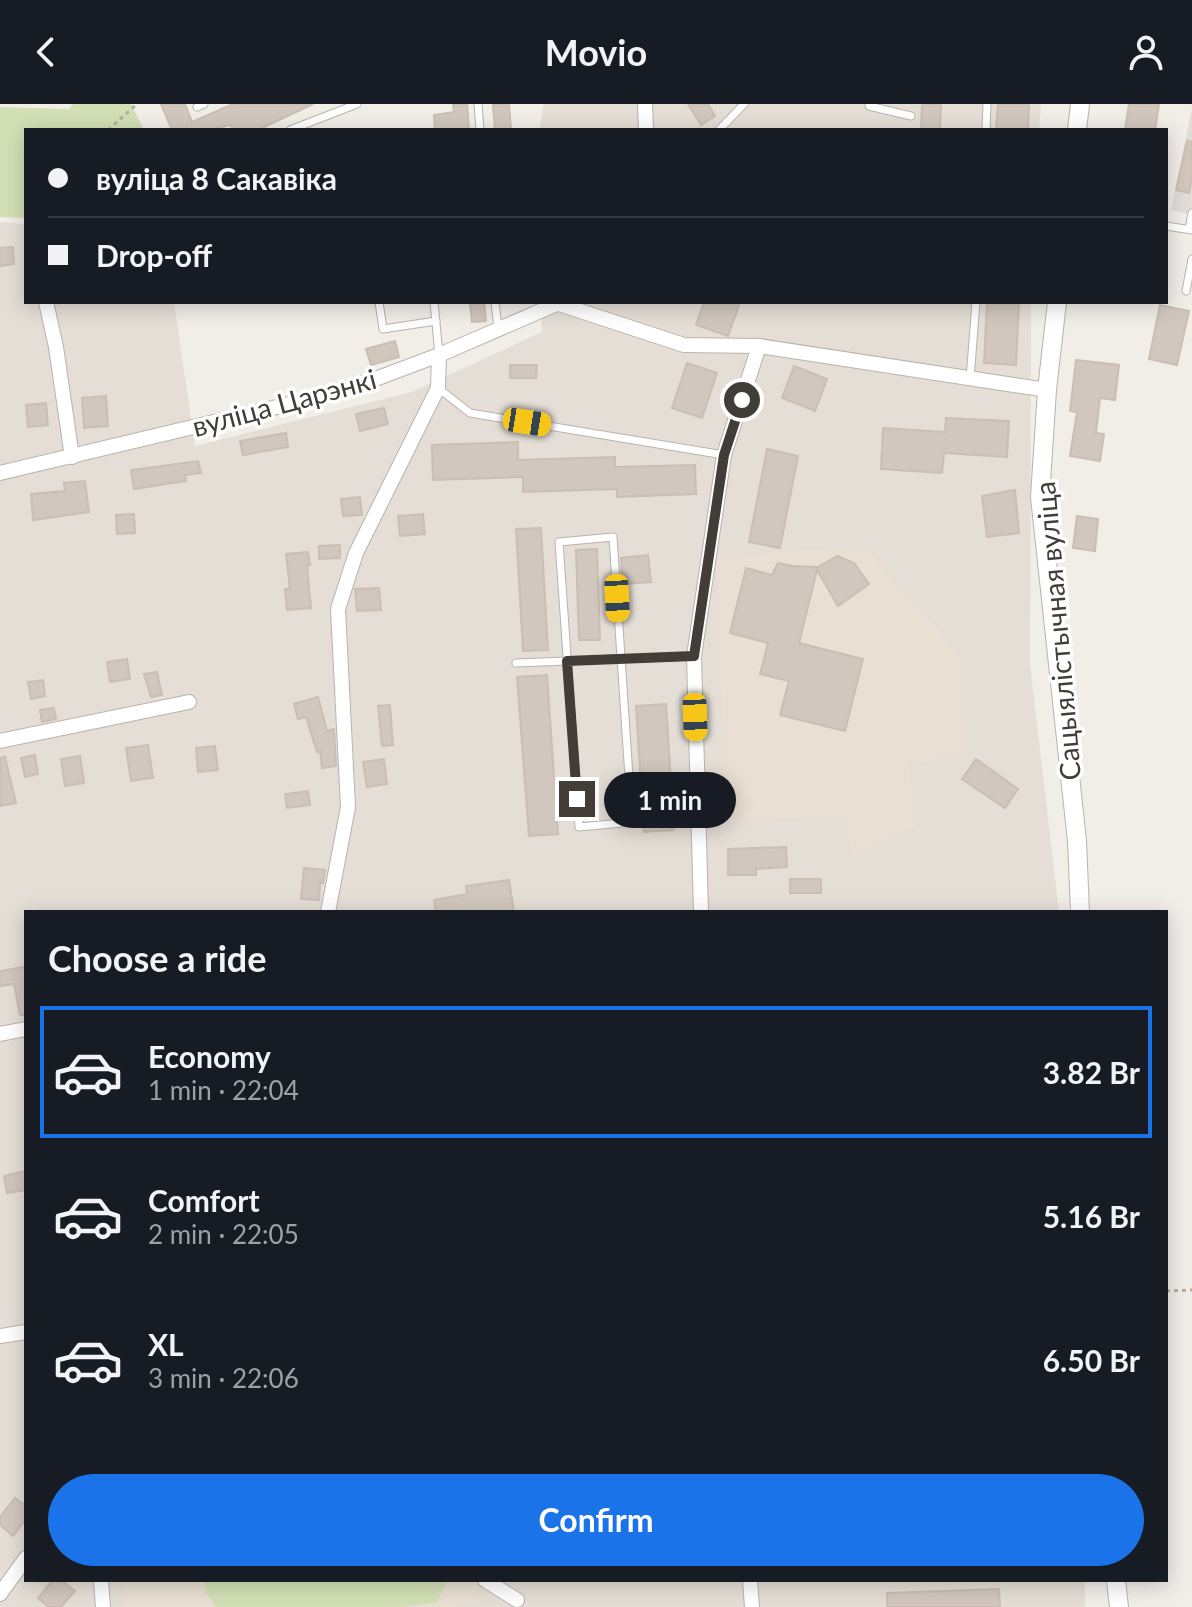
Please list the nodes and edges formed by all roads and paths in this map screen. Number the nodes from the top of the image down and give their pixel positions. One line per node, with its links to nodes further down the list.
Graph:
1 (137, 104): 10 (path)
2 (357, 104): 11 (lane)
3 (478, 104): 12 (lane)
4 (645, 104): 13 (street)
5 (744, 104): 14 (lane)
6 (869, 104): 9 (lane)
7 (987, 104): 15 (lane)
8 (1080, 104): 16 (street)
9 (911, 116)
10 (110, 128)
11 (295, 128)
12 (480, 128)
13 (646, 128)
14 (721, 128)
15 (986, 128)
16 (1077, 128)
17 (1192, 213): 19 (lane)
18 (1168, 226): 19 (lane)
19 (1190, 230)
20 (1192, 259): 21 (lane)
21 (1186, 291)
22 (46, 304): 38 (street)
23 (379, 304): 30 (lane)
24 (434, 304): 30 (lane)
25 (495, 304): 31 (lane)
26 (558, 304): 31 (street, вуліца Царэнкі)
27 (563, 304): 32 (street)
28 (976, 304): 34 (lane)
29 (1057, 304): 36 (street, Сацыялістычная вуліца)
30 (436, 321): 33 (lane)
31 (498, 328): 33 (street, вуліца Царэнкі)
32 (759, 346): 34 (street); 37 (street)
33 (439, 355): 35 (street); 38 (street, вуліца Царэнкі)
34 (970, 379): 36 (street)
35 (438, 388): 37 (lane); 46 (street)
36 (1047, 390): 48 (street, Сацыялістычная вуліца)
37 (724, 455): 40 (street)
38 (72, 457): 39 (street, вуліца Царэнкі)
39 (0, 473)
40 (694, 656): 41 (lane); 47 (street)
41 (621, 659): 42 (lane); 42 (lane); 42 (lane)
42 (567, 661): 43 (lane)
43 (516, 663)
44 (189, 702): 45 (street)
45 (0, 741)
46 (328, 910)
47 (701, 910)
48 (1080, 910)
49 (24, 1029): 50 (street)
50 (0, 1034)
51 (1192, 1290): 52 (path)
52 (1168, 1291)
53 (24, 1332): 54 (street)
54 (0, 1336)
55 (24, 1561): 60 (street)
56 (101, 1582): 62 (street)
57 (488, 1582): 61 (street)
58 (750, 1582): 64 (street)
59 (1116, 1582): 65 (street)
60 (0, 1594)
61 (518, 1604): 63 (street)
62 (103, 1607)
63 (499, 1607)
64 (752, 1607)
65 (1119, 1607)

